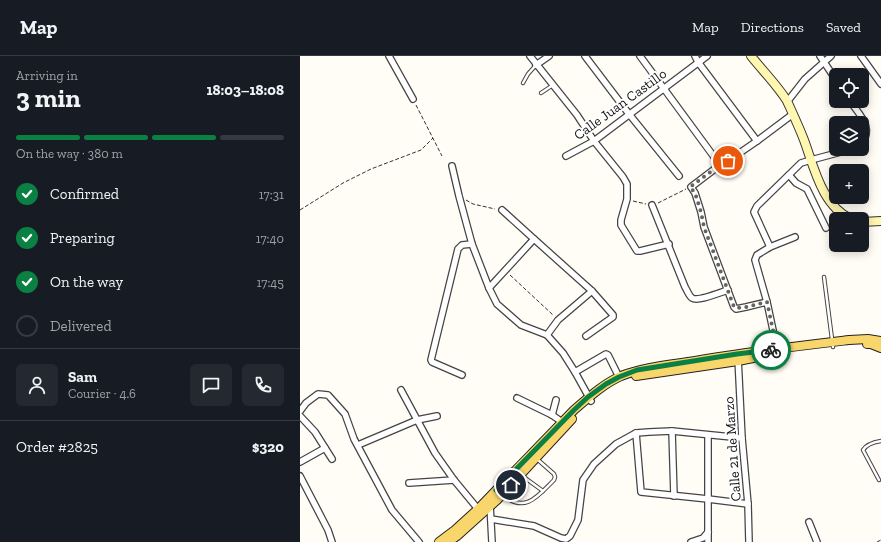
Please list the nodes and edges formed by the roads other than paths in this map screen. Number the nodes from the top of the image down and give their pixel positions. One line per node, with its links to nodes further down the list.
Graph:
1 (389, 56): 21 (street)
2 (530, 56): 14 (street)
3 (549, 56): 14 (street)
4 (584, 56): 23 (street)
5 (640, 56): 19 (street)
6 (695, 56): 12 (street)
7 (707, 56): 12 (street, Calle Juan Castillo)
8 (751, 56): 22 (street)
9 (820, 56): 13 (street)
10 (831, 56): 13 (street)
11 (861, 56): 17 (street)
12 (698, 62): 19 (street, Calle Juan Castillo); 26 (street)
13 (824, 62): 15 (street); 22 (street)
14 (536, 65): 16 (lane); 18 (street)
15 (829, 70)
16 (524, 83)
17 (881, 84)
18 (553, 85): 20 (lane); 25 (street)
19 (664, 88): 23 (street, Calle Juan Castillo); 30 (street)
20 (541, 92)
21 (413, 99)
22 (787, 102): 24 (street)
23 (629, 114): 25 (street, Calle Juan Castillo); 33 (street)
24 (793, 114): 26 (street); 29 (street)
25 (594, 141): 28 (street, Calle Juan Castillo); 43 (street)
26 (758, 141): 30 (street)
27 (829, 155): 29 (street)
28 (566, 156)
29 (811, 160): 32 (street); 36 (street)
30 (720, 165): 47 (street)
31 (452, 166): 42 (street)
32 (789, 175): 39 (street); 44 (street)
33 (679, 176)
34 (652, 205): 43 (street)
35 (502, 210): 41 (street)
36 (840, 212)
37 (881, 221): 38 (street)
38 (869, 222)
39 (826, 228)
40 (795, 237): 44 (street)
41 (534, 239): 46 (street); 48 (street)
42 (472, 244): 46 (street); 58 (street)
43 (668, 244): 47 (street)
44 (770, 247): 49 (street)
45 (824, 277): 53 (lane)
46 (489, 288): 50 (street)
47 (728, 290): 49 (street)
48 (592, 291): 50 (street); 51 (street)
49 (767, 302): 55 (street)
50 (547, 335): 57 (street)
51 (586, 336)
52 (881, 342): 53 (main road)
53 (832, 344): 54 (main road); 55 (main road); 56 (main road)
54 (881, 348)
55 (777, 349): 56 (main road)
56 (738, 357): 59 (main road); 62 (main road); 73 (street, Calle 21 de Marzo)
57 (575, 372): 59 (street); 62 (street)
58 (462, 375)
59 (619, 377): 62 (main road)
60 (401, 390): 68 (street)
61 (518, 398): 67 (street)
62 (590, 399): 69 (main road); 77 (main road)
63 (556, 400): 67 (street)
64 (300, 411): 75 (street)
65 (300, 416): 76 (street)
66 (437, 416): 68 (street)
67 (552, 416): 69 (street)
68 (417, 420): 75 (street); 82 (street)
69 (562, 422): 77 (main road)
70 (672, 432): 71 (street); 72 (street); 87 (street)
71 (636, 433): 87 (street); 93 (street)
72 (708, 435): 73 (street); 89 (street)
73 (742, 438): 90 (street, Calle 21 de Marzo)
74 (881, 441): 83 (lane)
75 (358, 445): 97 (street)
76 (325, 448): 78 (street); 79 (street)
77 (534, 456): 80 (main road); 85 (lane)
78 (332, 459)
79 (300, 462)
80 (517, 474): 85 (lane); 86 (main road)
81 (300, 476): 96 (street)
82 (454, 480): 84 (street); 92 (street)
83 (879, 480)
84 (409, 483)
85 (543, 491): 86 (lane)
86 (499, 492): 88 (main road); 91 (main road)
87 (674, 496): 89 (street)
88 (490, 497): 91 (street); 92 (main road)
89 (708, 499): 90 (street); 95 (street)
90 (748, 504): 103 (street, Calle 21 de Marzo)
91 (490, 506): 93 (street); 99 (main road)
92 (478, 509): 98 (main road)
93 (491, 519): 100 (street)
94 (809, 522): 104 (street)
95 (708, 532): 101 (street); 102 (street)
96 (332, 542)
97 (419, 542)
98 (439, 542)
99 (448, 542)
100 (492, 542)
101 (691, 542)
102 (708, 542)
103 (749, 542)
104 (817, 542)

